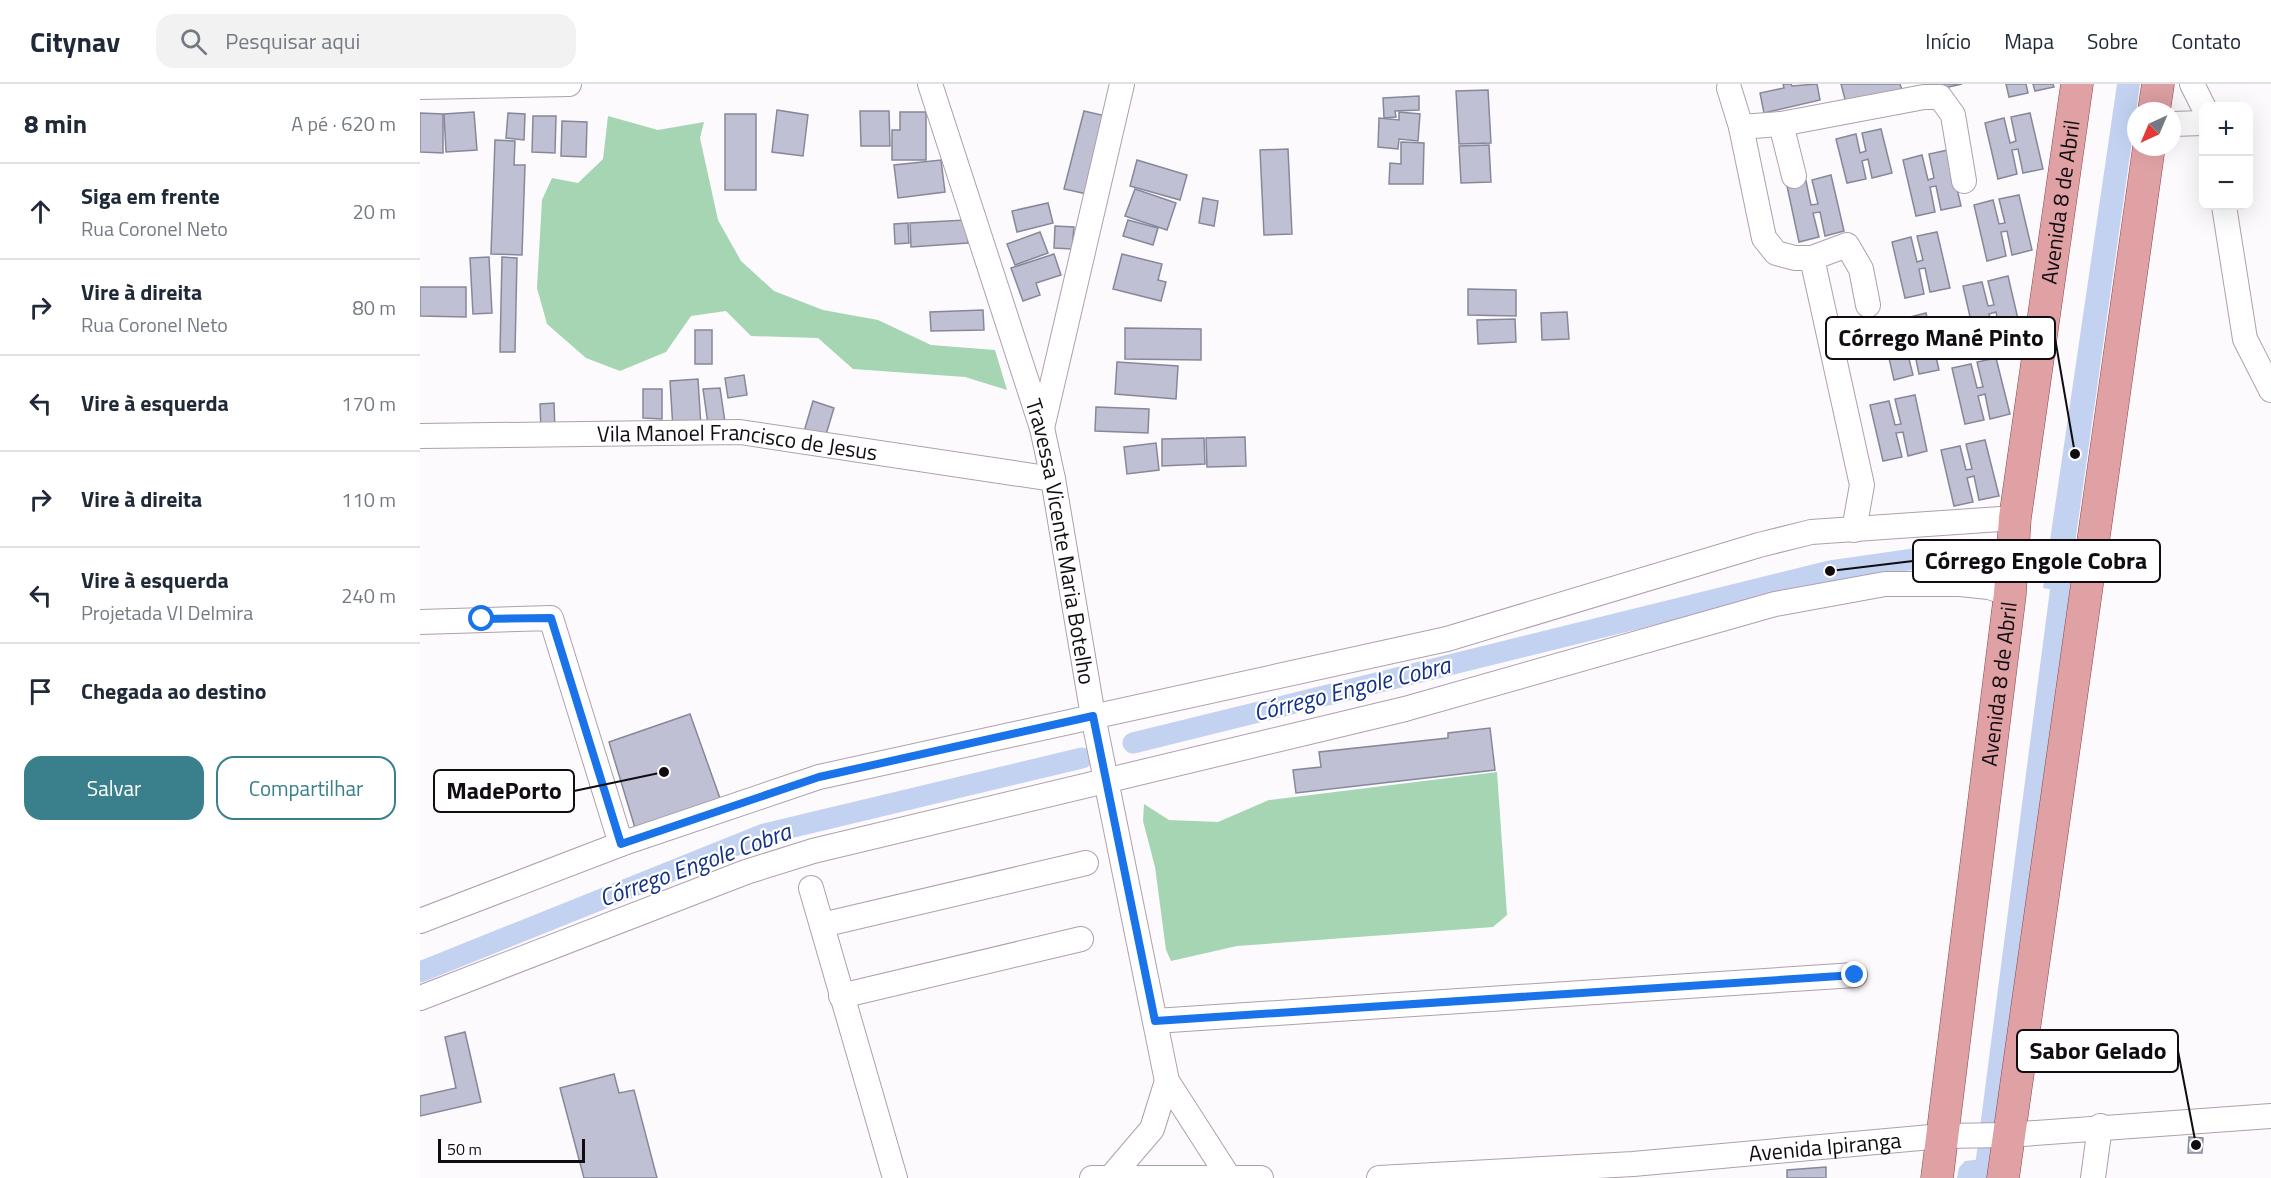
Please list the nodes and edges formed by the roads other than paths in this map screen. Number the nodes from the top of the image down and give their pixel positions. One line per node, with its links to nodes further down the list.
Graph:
1 (569, 84): 7 (street)
2 (930, 84): 22 (street, Travessa Vicente Maria Botelho)
3 (1122, 84): 22 (street)
4 (2077, 84): 25 (main road, Avenida 8 de Abril)
5 (2158, 84): 9 (main road)
6 (2192, 84): 10 (street)
7 (420, 87)
8 (1729, 88): 14 (street)
9 (2155, 102)
10 (2201, 102)
11 (2199, 123): 13 (street)
12 (1781, 124): 14 (street); 16 (street); 17 (street)
13 (2181, 124)
14 (1741, 127): 19 (street)
15 (2148, 156): 44 (main road)
16 (1794, 176)
17 (1964, 181)
18 (2225, 210): 21 (street)
19 (1812, 258): 20 (street); 26 (street)
20 (1868, 305)
21 (2271, 390)
22 (1042, 428): 24 (street, Travessa Vicente Maria Botelho)
23 (420, 436): 24 (street, Vila Manoel Francisco de Jesus)
24 (1053, 479): 29 (street, Travessa Vicente Maria Botelho)
25 (2015, 518): 26 (street); 27 (main road, Avenida 8 de Abril)
26 (1854, 530): 29 (street)
27 (2010, 594): 30 (street); 45 (main road, Avenida 8 de Abril)
28 (420, 622): 31 (street)
29 (1093, 716): 30 (street, Travessa Vicente Maria Botelho); 31 (street)
30 (1107, 781): 39 (street); 40 (street, Travessa Vicente Maria Botelho)
31 (621, 844): 34 (street)
32 (1086, 863): 35 (street)
33 (811, 888): 35 (street)
34 (420, 921)
35 (822, 925): 38 (street)
36 (1081, 939): 38 (street)
37 (1855, 975): 40 (street)
38 (840, 996): 49 (street)
39 (420, 998)
40 (1155, 1021): 41 (street, Travessa Vicente Maria Botelho)
41 (1167, 1081): 47 (street, Travessa Vicente Maria Botelho); 48 (street, Travessa Vicente Maria Botelho)
42 (2271, 1116): 43 (street, Avenida Ipiranga)
43 (2100, 1126): 44 (street, Avenida Ipiranga); 55 (street)
44 (2006, 1135): 45 (street, Avenida Ipiranga); 54 (main road)
45 (1945, 1136): 46 (street, Avenida Ipiranga); 53 (main road, Avenida 8 de Abril)
46 (1633, 1171): 52 (street, Avenida Ipiranga)
47 (1228, 1176): 48 (street); 51 (street)
48 (1111, 1177): 50 (street)
49 (895, 1178)
50 (1092, 1178)
51 (1261, 1178)
52 (1379, 1178)
53 (1937, 1178)
54 (2003, 1178)
55 (2093, 1178)

